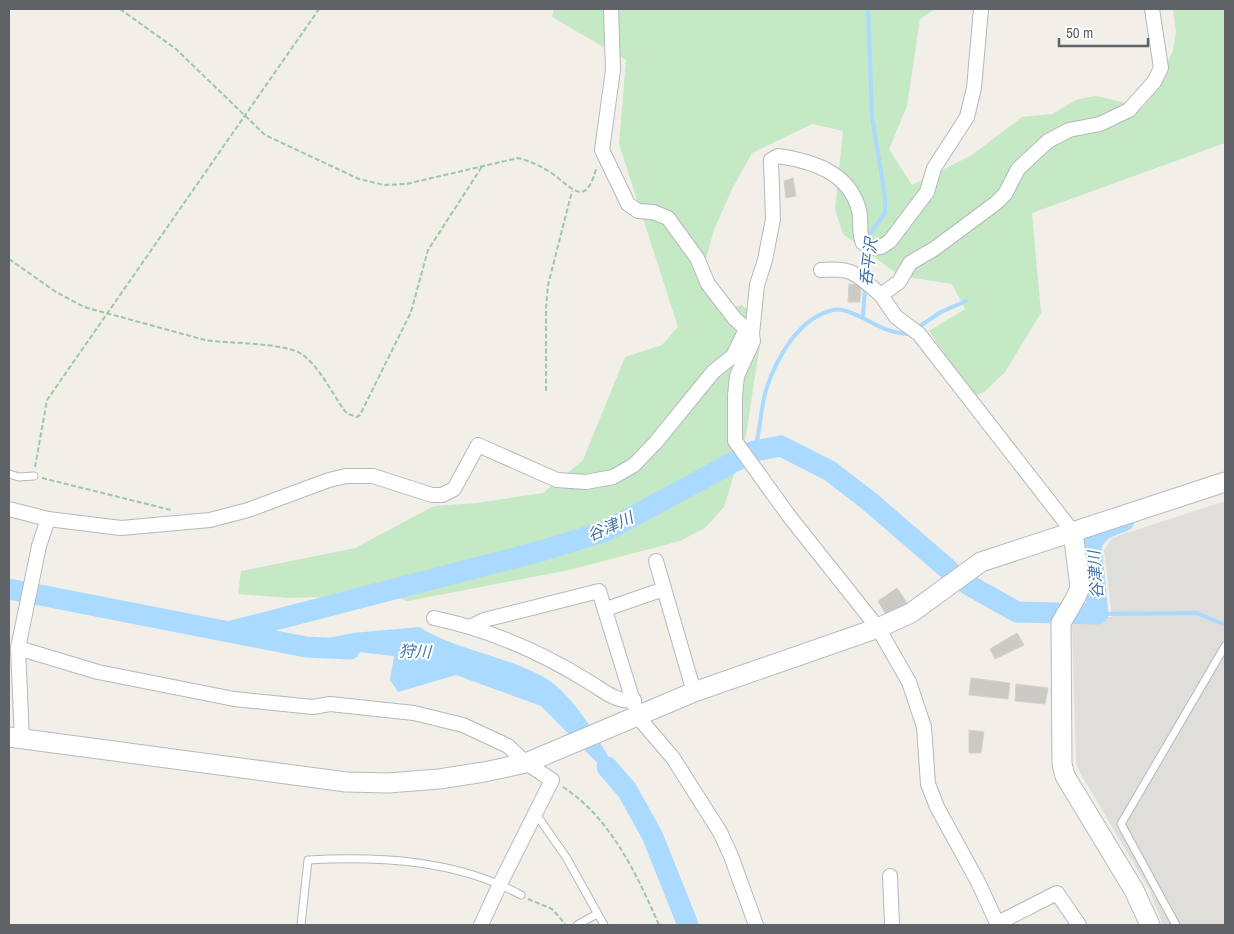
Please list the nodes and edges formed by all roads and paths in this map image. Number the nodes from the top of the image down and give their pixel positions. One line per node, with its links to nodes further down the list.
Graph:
1 (120, 9): 6 (path)
2 (319, 9): 6 (path)
3 (611, 9): 7 (street)
4 (981, 9): 14 (street)
5 (1152, 9): 12 (street)
6 (246, 116): 8 (path); 13 (path)
7 (602, 150): 9 (path); 14 (street)
8 (483, 165): 9 (path); 13 (path)
9 (572, 191): 15 (path)
10 (9, 259): 13 (path)
11 (821, 270): 12 (street)
12 (881, 296): 22 (street)
13 (106, 314): 17 (path)
14 (749, 331): 21 (street); 28 (street)
15 (546, 391)
16 (9, 474): 17 (lane)
17 (34, 476): 20 (path)
18 (1225, 482): 22 (street)
19 (9, 509): 21 (street)
20 (174, 510)
21 (48, 519): 29 (street)
22 (1074, 532): 28 (street); 51 (street)
23 (656, 562): 24 (street)
24 (664, 589): 25 (street); 31 (street)
25 (606, 609): 27 (street); 32 (street)
26 (434, 618): 27 (street)
27 (472, 626): 32 (street)
28 (878, 628): 31 (street); 41 (street)
29 (16, 643): 33 (street); 34 (street)
30 (1225, 646): 52 (lane)
31 (694, 692): 32 (street)
32 (636, 708): 34 (street); 48 (street)
33 (16, 738): 34 (street)
34 (532, 760): 35 (street)
35 (552, 780): 36 (street); 47 (path)
36 (536, 814): 38 (street); 40 (lane)
37 (890, 876): 49 (street)
38 (500, 884): 39 (lane); 42 (lane); 43 (street)
39 (521, 895): 44 (path)
40 (597, 914): 45 (lane); 46 (lane)
41 (998, 924): 50 (street)
42 (301, 925)
43 (481, 925)
44 (566, 925)
45 (577, 925)
46 (604, 925)
47 (659, 925)
48 (756, 925)
49 (892, 925)
50 (1079, 925)
51 (1150, 925)
52 (1176, 925)

